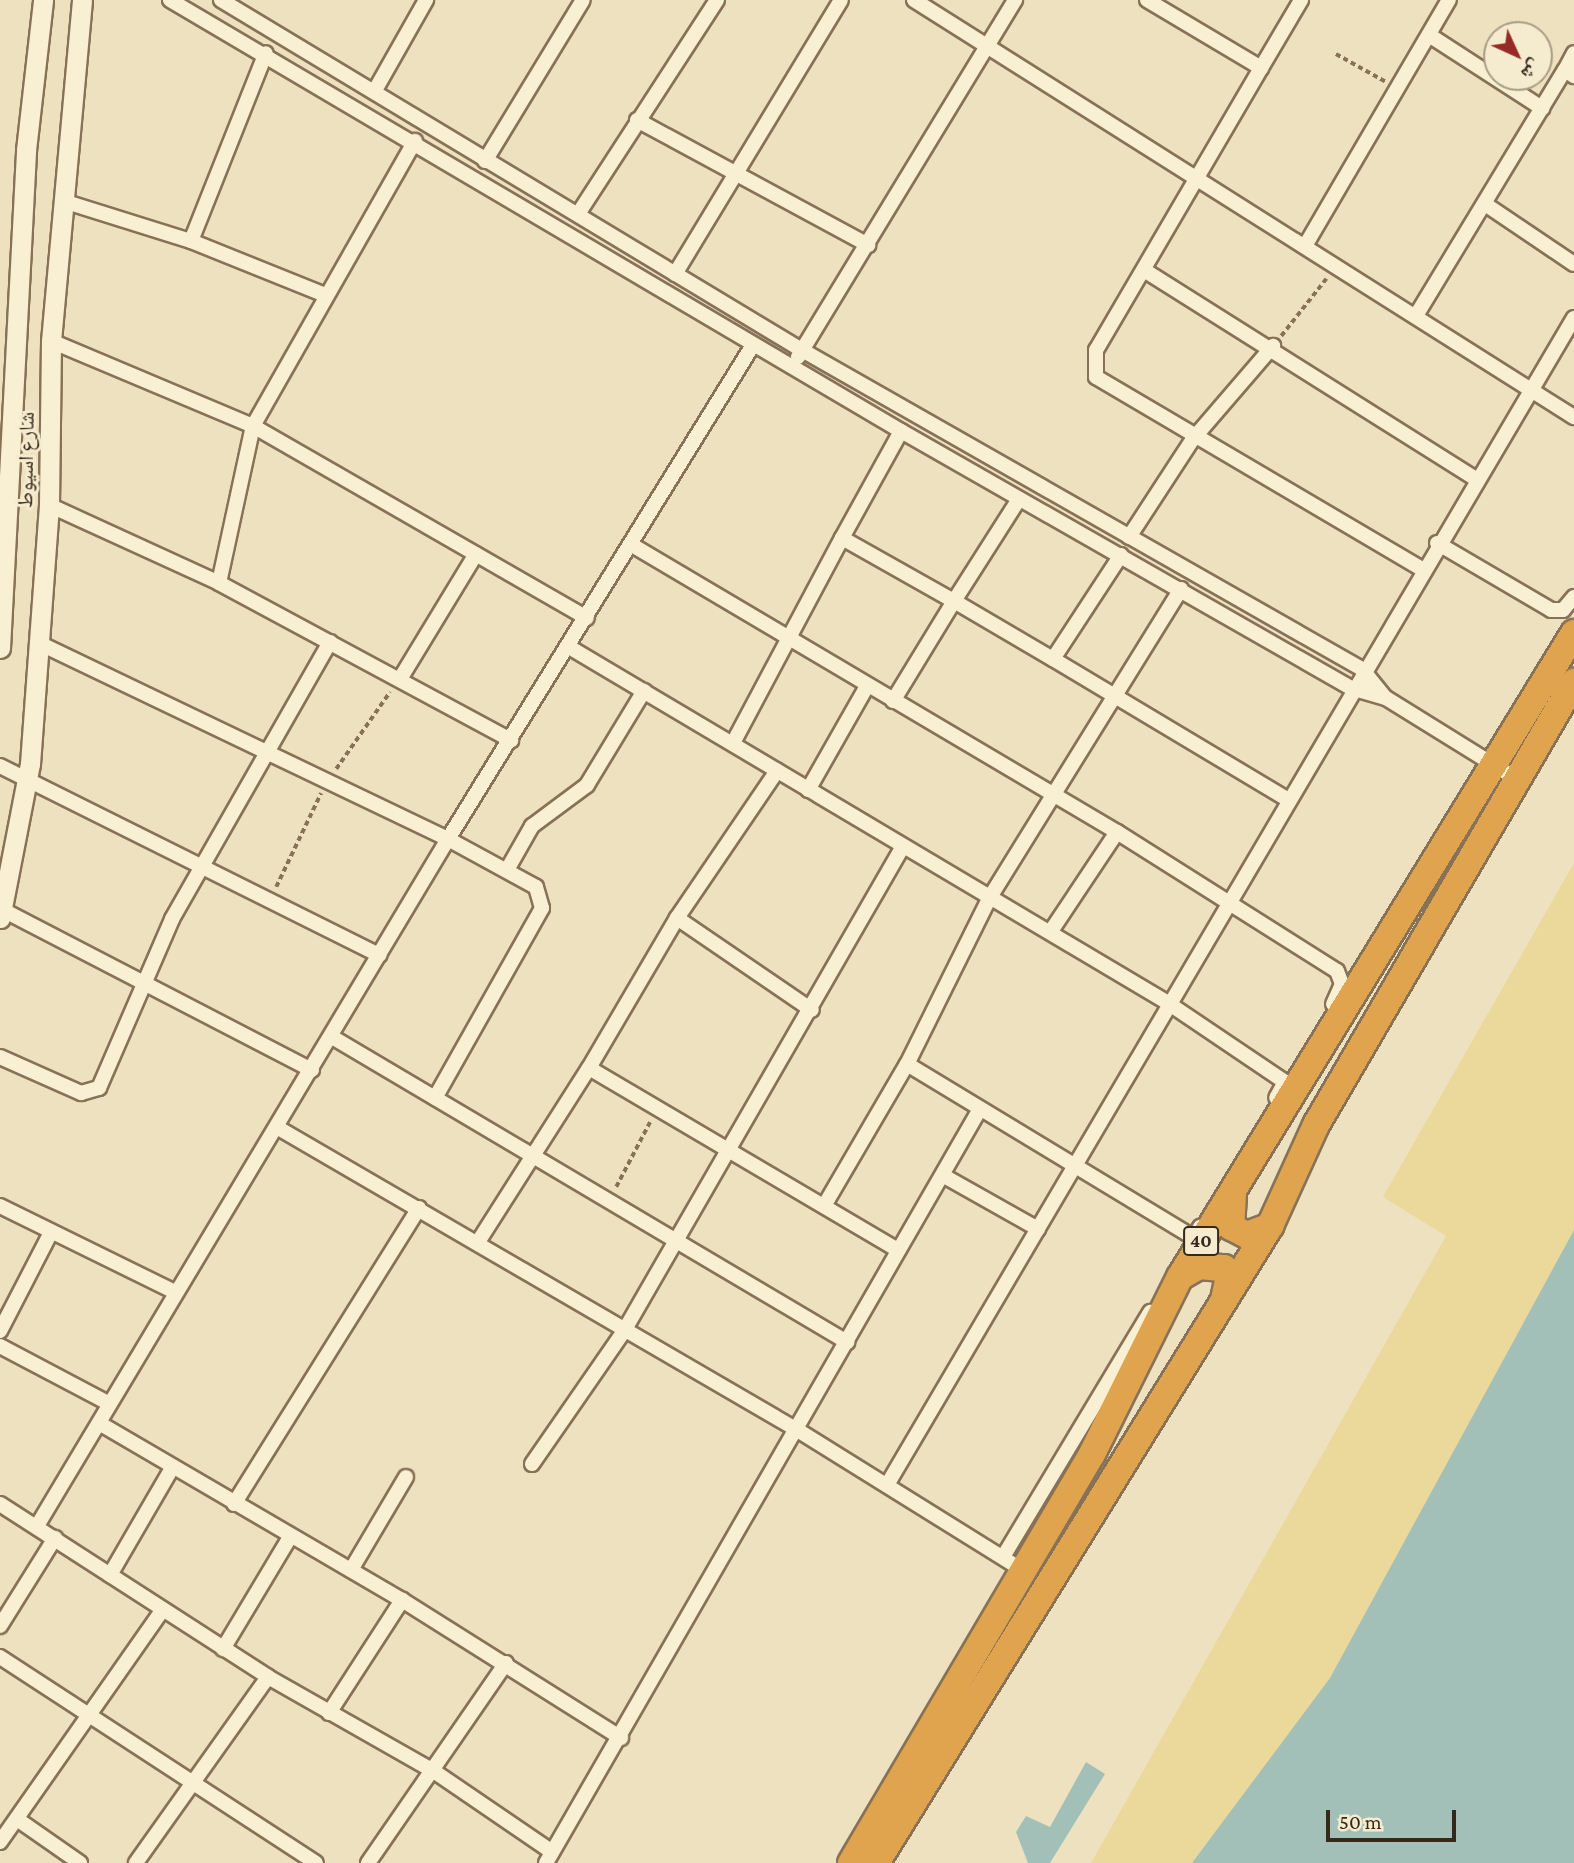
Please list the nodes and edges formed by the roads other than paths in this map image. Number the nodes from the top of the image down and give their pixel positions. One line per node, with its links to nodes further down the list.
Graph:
1 (43, 0): 44 (street, شارع اسيوط)
2 (82, 0): 27 (street, شارع اسيوط)
3 (170, 0): 16 (street)
4 (220, 0): 20 (street)
5 (426, 0): 20 (street)
6 (583, 0): 24 (street)
7 (717, 0): 22 (street)
8 (841, 0): 25 (street)
9 (914, 0): 15 (street)
10 (1015, 0): 15 (street)
11 (1301, 0): 18 (street)
12 (1449, 0): 14 (street)
13 (1153, 2): 18 (street)
14 (1429, 35): 21 (street); 32 (street)
15 (987, 46): 26 (street); 31 (street)
16 (266, 53): 23 (street); 30 (street)
17 (1574, 54): 19 (street)
18 (1261, 68): 26 (street)
19 (1569, 73): 21 (street)
20 (374, 92): 24 (street)
21 (1542, 108): 28 (street)
22 (637, 120): 25 (street); 29 (street)
23 (415, 141): 36 (street); 40 (street)
24 (485, 161): 29 (street)
25 (738, 173): 31 (street); 35 (street)
26 (1195, 175): 32 (street); 34 (street)
27 (63, 201): 30 (street); 39 (street, شارع اسيوط)
28 (1485, 204): 33 (street); 37 (street)
29 (578, 214): 35 (street)
30 (191, 240): 36 (street)
31 (868, 245): 42 (street)
32 (1305, 246): 37 (street)
33 (1574, 264)
34 (1144, 270): 41 (street); 49 (street)
35 (675, 274): 42 (street)
36 (325, 295): 47 (street)
37 (1417, 314): 45 (street)
38 (1574, 318): 45 (street)
39 (51, 341): 47 (street); 52 (street, شارع اسيوط)
40 (753, 345): 43 (street); 57 (street)
41 (1273, 346): 49 (street); 50 (street)
42 (802, 350): 43 (street); 54 (street)
43 (791, 367): 48 (street)
44 (8, 389): 53 (street, شارع اسيوط)
45 (1532, 391): 46 (street); 50 (street)
46 (1574, 417)
47 (253, 426): 58 (street); 61 (street)
48 (901, 431): 51 (street); 55 (street)
49 (1193, 439): 54 (street); 60 (street)
50 (1476, 479): 56 (street)
51 (1019, 499): 59 (street); 64 (street)
52 (49, 505): 61 (street); 70 (street, شارع اسيوط)
53 (5, 508): 67 (street, شارع اسيوط)
54 (1129, 537): 74 (street)
55 (842, 538): 64 (street); 68 (street)
56 (1437, 543): 60 (street); 63 (street)
57 (632, 545): 65 (street); 68 (street)
58 (476, 554): 65 (street); 75 (street)
59 (1121, 555): 62 (street); 73 (street)
60 (1422, 569): 74 (street)
61 (219, 583): 69 (street)
62 (1181, 589): 78 (street); 80 (street)
63 (1574, 597)
64 (954, 601): 73 (street); 82 (street)
65 (587, 618): 71 (street)
66 (1574, 634): 86 (highway, 40)
67 (0, 639): 72 (street, شارع اسيوط)
68 (787, 639): 77 (street); 84 (street)
69 (330, 642): 75 (street); 85 (street)
70 (38, 643): 85 (street); 90 (street, شارع اسيوط)
71 (569, 647): 79 (street); 83 (street)
72 (0, 648)
73 (1053, 659): 80 (street)
74 (1362, 669): 78 (street); 81 (street)
75 (400, 679): 83 (street)
76 (1574, 682): 89 (highway, 40)
77 (866, 688): 82 (street); 91 (street)
78 (1351, 688): 81 (street); 93 (street)
79 (644, 691): 84 (street); 98 (street)
80 (1113, 695): 92 (street); 93 (street)
81 (1386, 698): 86 (street)
82 (893, 701): 92 (street)
83 (511, 740): 95 (street)
84 (733, 743): 88 (street)
85 (264, 753): 95 (street); 97 (street)
86 (1494, 762): 89 (street); 121 (highway, 40)
87 (0, 766): 90 (street)
88 (777, 771): 91 (street); 102 (street)
89 (1515, 778): 125 (highway, 40)
90 (28, 779): 97 (street); 101 (street, شارع اسيوط)
91 (808, 790): 96 (street)
92 (1056, 791): 94 (street); 99 (street)
93 (1289, 800): 100 (street)
94 (1117, 832): 100 (street); 103 (street)
95 (448, 839): 98 (street); 104 (street)
96 (902, 848): 99 (street); 107 (street)
97 (201, 867): 104 (street); 105 (street)
98 (507, 870): 114 (street)
99 (991, 895): 103 (street); 110 (street)
100 (1228, 902): 106 (street); 113 (street)
101 (1, 914): 105 (street)
102 (677, 918): 107 (street); 111 (street)
103 (1051, 931): 106 (street)
104 (379, 955): 108 (street)
105 (141, 982): 109 (street); 112 (street)
106 (1167, 1003): 113 (street); 119 (street)
107 (812, 1010): 117 (street)
108 (332, 1037): 112 (street); 114 (street)
109 (0, 1057)
110 (907, 1064): 115 (street); 123 (street)
111 (589, 1068): 117 (street); 118 (street)
112 (312, 1070): 116 (street)
113 (1285, 1082): 128 (street)
114 (435, 1098): 118 (street)
115 (980, 1109): 119 (street); 120 (street)
116 (280, 1129): 124 (street); 133 (street)
117 (730, 1151): 123 (street); 130 (street)
118 (534, 1157): 129 (street); 130 (street)
119 (1077, 1164): 126 (street); 128 (street)
120 (944, 1176): 126 (street); 131 (street)
121 (1237, 1182): 125 (highway); 132 (highway, 40)
122 (0, 1206): 127 (street)
123 (824, 1206): 131 (street)
124 (419, 1208): 129 (street); 147 (street)
125 (1270, 1226): 134 (highway, 40)
126 (1038, 1229): 145 (street)
127 (51, 1232): 133 (street); 135 (street)
128 (1194, 1238): 151 (street)
129 (478, 1242): 136 (street)
130 (677, 1242): 136 (street); 137 (street)
131 (898, 1250): 137 (street)
132 (1180, 1277): 134 (highway); 151 (highway, 40)
133 (175, 1292): 139 (street)
134 (1224, 1301): 169 (highway, 40)
135 (0, 1331)
136 (624, 1331): 141 (street); 142 (street)
137 (847, 1342): 141 (street)
138 (0, 1346): 139 (street)
139 (110, 1404): 140 (street)
140 (99, 1423): 143 (street); 148 (street)
141 (799, 1431): 145 (street); 163 (street)
142 (533, 1464)
143 (172, 1468): 147 (street); 153 (street)
144 (406, 1477): 152 (street)
145 (887, 1485): 151 (street)
146 (0, 1504): 148 (street)
147 (234, 1504): 149 (street)
148 (37, 1526): 150 (street)
149 (290, 1537): 152 (street); 157 (street)
150 (54, 1538): 153 (street); 156 (street)
151 (1013, 1563): 169 (highway, 40)
152 (351, 1570): 154 (street)
153 (110, 1575): 155 (street)
154 (402, 1600): 159 (street); 161 (street)
155 (162, 1611): 157 (street); 162 (street)
156 (0, 1626)
157 (223, 1649): 160 (street)
158 (0, 1657): 162 (street)
159 (506, 1664): 163 (street); 164 (street)
160 (268, 1677): 161 (street); 165 (street)
161 (329, 1713): 164 (street)
162 (88, 1719): 165 (street); 166 (street)
163 (621, 1738): 168 (street)
164 (432, 1770): 168 (street); 173 (street)
165 (194, 1786): 171 (street); 172 (street)
166 (17, 1819): 167 (street); 170 (street)
167 (0, 1842)
168 (549, 1858)
169 (866, 1859)
170 (80, 1863)
171 (136, 1863)
172 (316, 1863)
173 (368, 1863)

